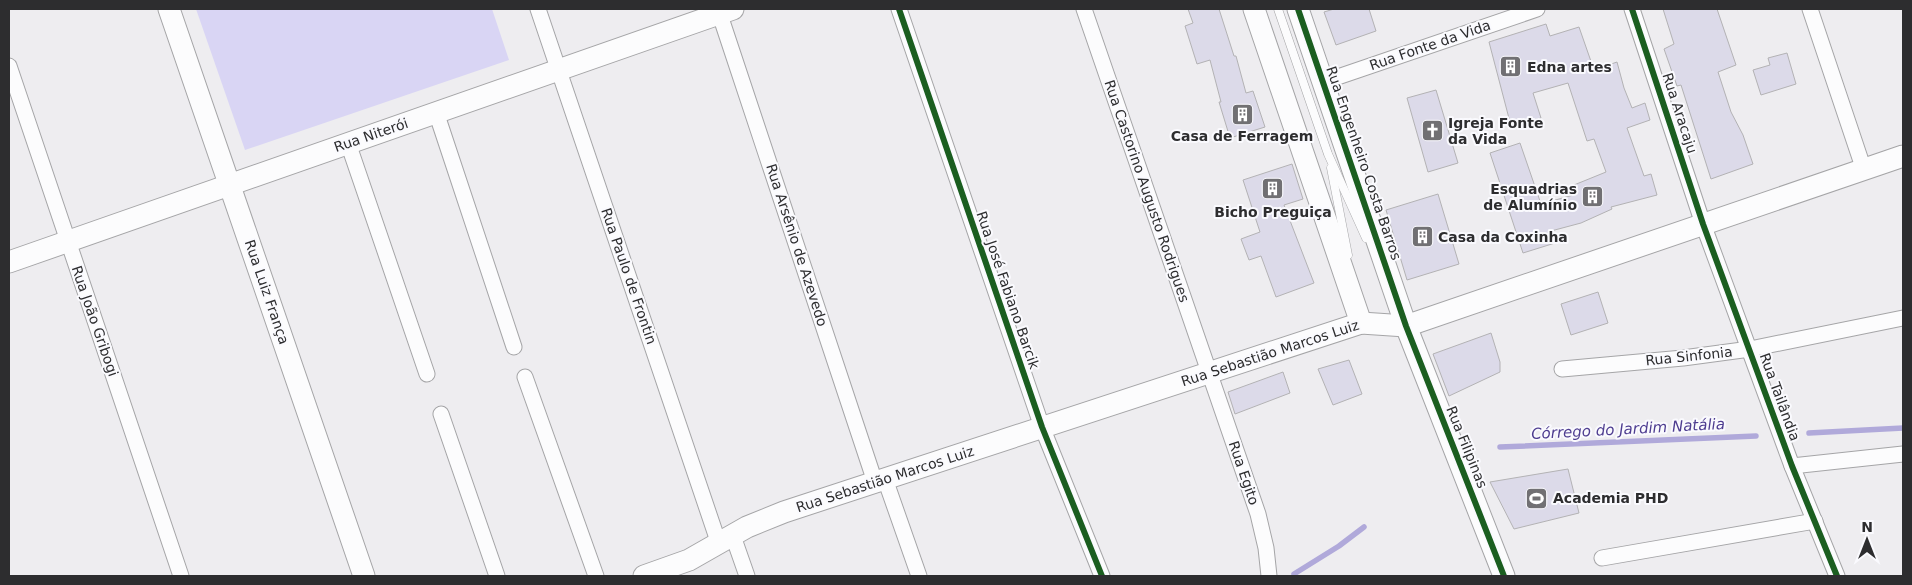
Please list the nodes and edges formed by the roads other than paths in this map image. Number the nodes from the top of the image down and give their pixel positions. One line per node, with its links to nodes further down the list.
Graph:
1 (169, 9): 20 (main road, Rua Luiz França)
2 (538, 9): 13 (street, Rua Paulo de Frontin)
3 (899, 9): 36 (street, Rua José Fabiano Barcik)
4 (1084, 9): 32 (street, Rua Castorino Augusto Rodrigues)
5 (1254, 9): 27 (main road)
6 (1278, 9): 17 (lane)
7 (1298, 9): 14 (main road, Rua Engenheiro Costa Barros)
8 (1537, 9): 14 (street, Rua Fonte da Vida)
9 (1632, 9): 21 (street, Rua Aracaju)
10 (1810, 9): 19 (street)
11 (724, 10): 13 (main road, Rua Niterói); 39 (street, Rua Arsênio de Azevedo)
12 (9, 66): 22 (street, Rua João Gribogi)
13 (559, 70): 15 (main road, Rua Niterói); 41 (street, Rua Paulo de Frontin)
14 (1323, 82): 28 (main road, Rua Engenheiro Costa Barros)
15 (436, 112): 16 (main road, Rua Niterói); 29 (street)
16 (348, 143): 20 (main road, Rua Niterói); 33 (street)
17 (1328, 154): 23 (lane); 27 (lane)
18 (1903, 156): 19 (main road, Rua Sebastião Marcos Luiz)
19 (1864, 170): 21 (main road, Rua Sebastião Marcos Luiz)
20 (230, 185): 22 (main road, Rua Niterói); 44 (main road, Rua Luiz França)
21 (1703, 224): 28 (main road, Rua Sebastião Marcos Luiz); 30 (street, Rua Tailândia)
22 (68, 241): 25 (main road, Rua Niterói); 43 (street, Rua João Gribogi)
23 (1369, 245)
24 (1373, 254): 28 (lane)
25 (9, 262)
26 (1903, 318): 30 (street, Rua Sinfonia)
27 (1361, 323): 28 (main road, Rua Sebastião Marcos Luiz); 32 (main road, Rua Sebastião Marcos Luiz)
28 (1406, 326): 52 (main road, Rua Filipinas)
29 (514, 347)
30 (1750, 349): 31 (street, Rua Sinfonia); 38 (street, Rua Tailândia)
31 (1562, 369)
32 (1209, 373): 36 (main road, Rua Sebastião Marcos Luiz); 51 (street, Rua Egito)
33 (427, 374)
34 (525, 377): 46 (street)
35 (441, 414): 45 (street)
36 (1042, 427): 39 (main road, Rua Sebastião Marcos Luiz); 50 (street, Rua José Fabiano Barcik)
37 (1903, 454): 38 (street)
38 (1792, 466): 40 (street, Rua Tailândia)
39 (880, 480): 41 (main road, Rua Sebastião Marcos Luiz); 49 (street, Rua Arsênio de Azevedo)
40 (1815, 521): 42 (street); 53 (street, Rua Tailândia)
41 (726, 540): 47 (main road, Rua Sebastião Marcos Luiz); 48 (street, Rua Paulo de Frontin)
42 (1602, 558)
43 (181, 576)
44 (364, 576)
45 (497, 576)
46 (596, 576)
47 (644, 576)
48 (748, 576)
49 (919, 576)
50 (1102, 576)
51 (1269, 576)
52 (1504, 576)
53 (1838, 576)

